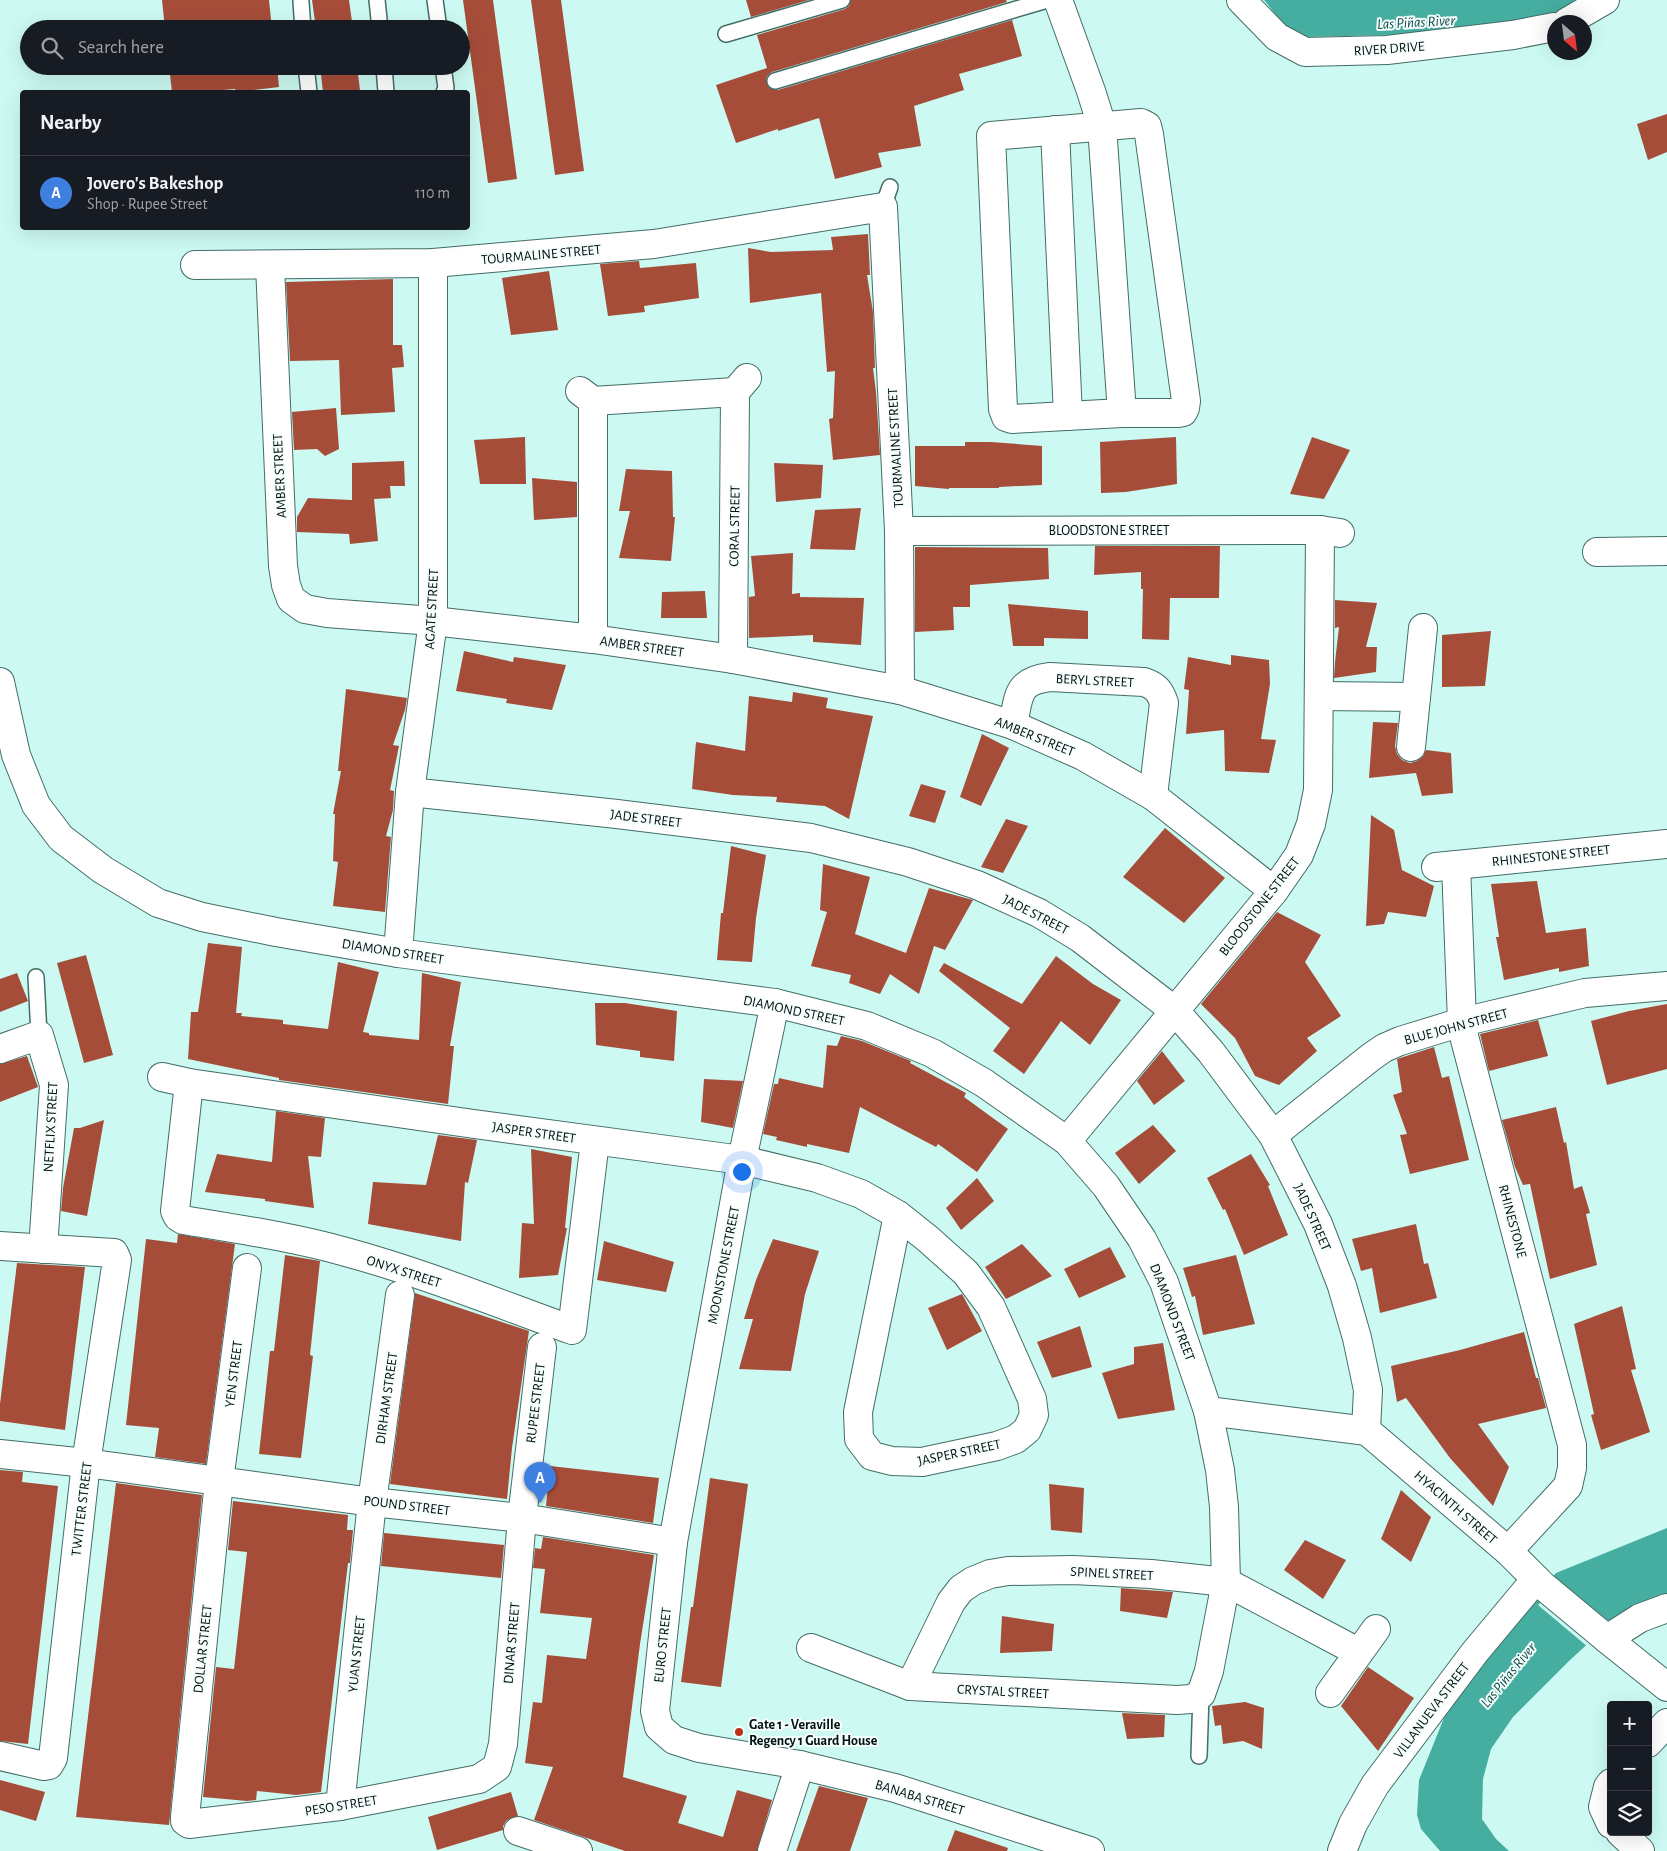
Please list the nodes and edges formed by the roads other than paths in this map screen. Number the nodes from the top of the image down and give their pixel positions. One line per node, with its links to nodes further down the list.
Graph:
1 (377, 0): 11 (lane)
2 (435, 0): 12 (lane)
3 (842, 0): 14 (lane)
4 (1047, 0): 18 (lane)
5 (1058, 0): 22 (street)
6 (1241, 0): 13 (street, RIVER DRIVE)
7 (1605, 0): 9 (street)
8 (301, 2): 10 (lane)
9 (1579, 15)
10 (302, 20)
11 (379, 20)
12 (438, 20)
13 (1547, 29)
14 (726, 34)
15 (307, 75): 19 (lane)
16 (385, 75): 20 (lane)
17 (444, 75): 21 (lane)
18 (775, 82)
19 (309, 90)
20 (386, 90)
21 (445, 90)
22 (1102, 126): 23 (street); 27 (street); 27 (street)
23 (1056, 130): 28 (street); 28 (street)
24 (433, 263): 26 (street, TOURMALINE STREET); 29 (street, TOURMALINE STREET); 32 (street, AGATE STREET)
25 (195, 265): 26 (street, TOURMALINE STREET)
26 (270, 265): 32 (street, AMBER STREET)
27 (1122, 413): 28 (street)
28 (1068, 416)
29 (899, 531): 37 (street, TOURMALINE STREET); 38 (street, BLOODSTONE STREET)
30 (1667, 551): 31 (street)
31 (1597, 552)
32 (433, 621): 34 (street, AMBER STREET); 43 (street, AGATE STREET)
33 (1423, 628): 39 (street)
34 (593, 640): 35 (street, AMBER STREET); 35 (street, CORAL STREET)
35 (732, 660): 37 (street, AMBER STREET)
36 (0, 682): 40 (street, DIAMOND STREET)
37 (900, 690): 41 (street, AMBER STREET)
38 (1319, 696): 39 (street); 47 (street, BLOODSTONE STREET)
39 (1416, 697): 42 (street)
40 (5, 725): 48 (street, DIAMOND STREET)
41 (1013, 725): 44 (street, AMBER STREET); 44 (street, BERYL STREET)
42 (1411, 746)
43 (410, 792): 48 (street, AGATE STREET); 52 (street, JADE STREET)
44 (1152, 796): 47 (street, AMBER STREET)
45 (1667, 844): 46 (street, RHINESTONE STREET)
46 (1446, 866): 53 (street, RHINESTONE)
47 (1274, 890): 52 (street, BLOODSTONE STREET)
48 (398, 953): 51 (street, DIAMOND STREET)
49 (36, 977): 54 (lane, NETFLIX STREET)
50 (1667, 986): 53 (street, BLUE JOHN STREET)
51 (776, 1003): 60 (street, DIAMOND STREET); 61 (street, MOONSTONE STREET)
52 (1175, 1011): 58 (street, JADE STREET); 60 (street, BLOODSTONE STREET)
53 (1462, 1022): 58 (street, BLUE JOHN STREET); 77 (street, RHINESTONE)
54 (39, 1035): 55 (street); 64 (street, NETFLIX STREET)
55 (0, 1049)
56 (162, 1077): 57 (street, JASPER STREET)
57 (189, 1083): 59 (street, JASPER STREET); 59 (street, ONYX STREET)
58 (1273, 1135): 69 (street, JADE STREET)
59 (595, 1141): 61 (street, JASPER STREET)
60 (1067, 1141): 68 (street, DIAMOND STREET)
61 (742, 1160): 62 (street, JASPER STREET); 72 (street, MOONSTONE STREET)
62 (898, 1215): 62 (street, JASPER STREET)
63 (0, 1246): 64 (street)
64 (43, 1249): 71 (street, TWITTER STREET)
65 (247, 1268): 73 (street, YEN STREET)
66 (400, 1295): 74 (street, DIRHAM STREET)
67 (542, 1347): 75 (street, RUPEE STREET)
68 (1208, 1411): 69 (street); 78 (street, DIAMOND STREET)
69 (1366, 1430): 77 (street, HYACINTH STREET)
70 (0, 1454): 71 (street, POUND STREET)
71 (86, 1463): 73 (street, POUND STREET); 92 (street, TWITTER STREET)
72 (686, 1469): 76 (street, EURO STREET)
73 (219, 1481): 74 (street, POUND STREET); 99 (street, DOLLAR STREET)
74 (372, 1502): 75 (street, POUND STREET); 97 (street, YUAN STREET)
75 (522, 1518): 76 (street, POUND STREET); 95 (street, DINAR STREET)
76 (673, 1542): 91 (street, EURO STREET)
77 (1508, 1551): 79 (street, HYACINTH STREET)
78 (1226, 1582): 84 (street, SPINEL STREET); 85 (street, SPINEL STREET); 87 (street, DIAMOND STREET)
79 (1539, 1582): 82 (street, HYACINTH STREET); 105 (street, VILLANUEVA STREET)
80 (1667, 1608): 82 (street)
81 (1376, 1629): 84 (street)
82 (1603, 1636): 86 (street, HYACINTH STREET)
83 (811, 1648): 85 (street, CRYSTAL STREET)
84 (1358, 1652): 88 (street)
85 (910, 1686): 87 (street, CRYSTAL STREET)
86 (1667, 1686)
87 (1201, 1694): 93 (lane)
88 (1330, 1694)
89 (1667, 1723): 90 (street)
90 (1652, 1739)
91 (747, 1755): 94 (street, BANABA STREET)
92 (0, 1756)
93 (1199, 1756)
94 (800, 1765): 103 (street); 104 (street, BANABA STREET)
95 (497, 1767): 97 (street, PESO STREET)
96 (1607, 1791): 98 (street)
97 (340, 1806): 99 (street, PESO STREET)
98 (1607, 1816)
99 (184, 1817)
100 (518, 1831): 102 (street)
101 (1624, 1836): 106 (street)
102 (578, 1851)
103 (772, 1851)
104 (1090, 1851)
105 (1342, 1851)
106 (1640, 1851)

